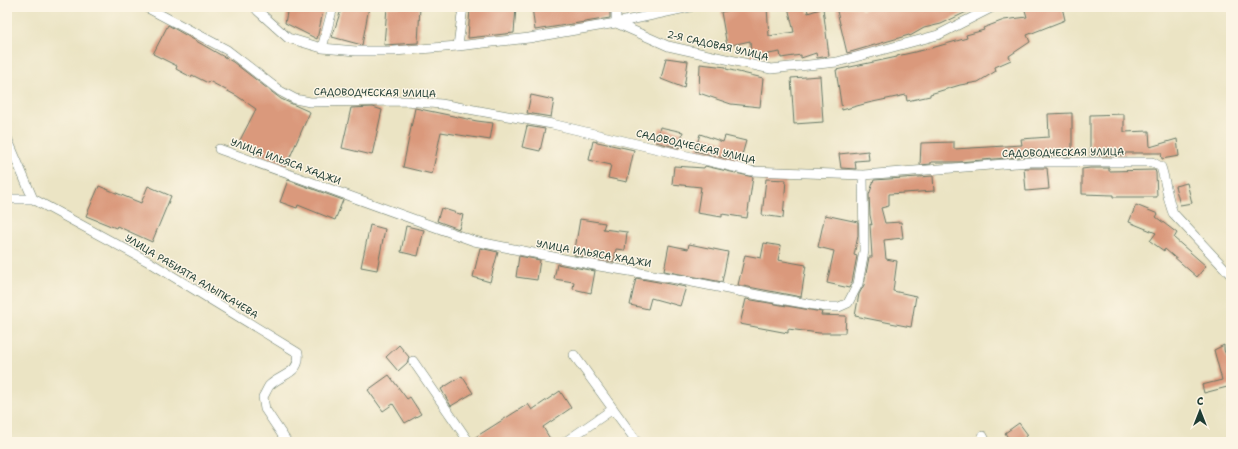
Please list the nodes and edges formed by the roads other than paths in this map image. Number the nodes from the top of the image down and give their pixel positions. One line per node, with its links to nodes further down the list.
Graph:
1 (146, 7): 13 (street, САДОВОДЧЕСКАЯ УЛИЦА)
2 (256, 7): 10 (street)
3 (333, 7): 10 (street)
4 (463, 7): 9 (street)
5 (616, 7): 8 (street)
6 (690, 7): 8 (street)
7 (993, 7): 8 (street, 2-Я САДОВАЯ УЛИЦА)
8 (616, 23): 9 (street)
9 (458, 46): 10 (street)
10 (322, 48)
11 (7, 138): 15 (street)
12 (219, 149): 13 (street, УЛИЦА ИЛЬЯСА ХАДЖИ)
13 (863, 175): 16 (street, САДОВОДЧЕСКАЯ УЛИЦА)
14 (7, 199): 15 (street)
15 (33, 199): 20 (street, УЛИЦА РАБИЯТА АЛЫПКАЧЕВА)
16 (1231, 275)
17 (574, 355): 19 (street)
18 (413, 361): 21 (street)
19 (613, 409): 22 (street); 23 (street)
20 (287, 442)
21 (469, 442)
22 (565, 442)
23 (637, 442)

